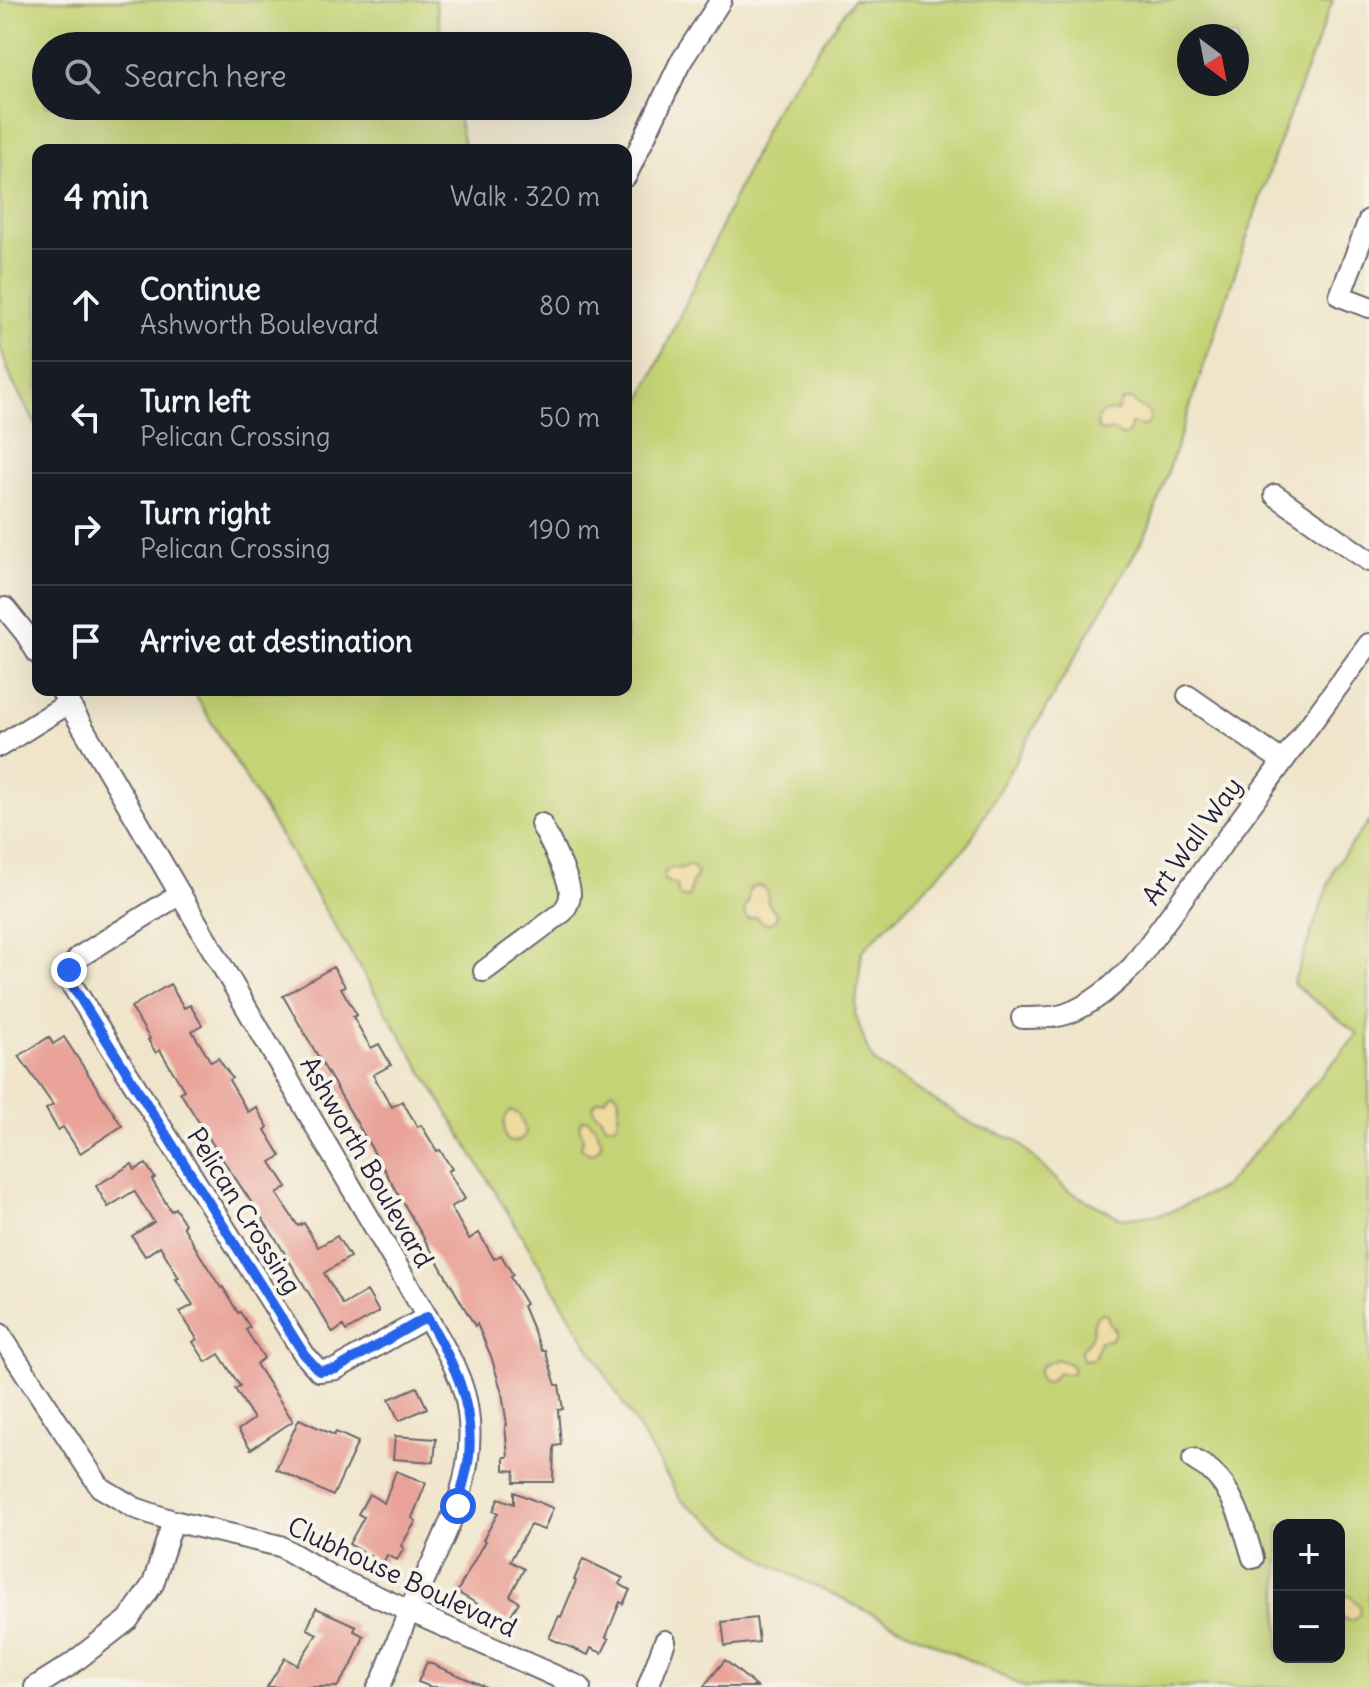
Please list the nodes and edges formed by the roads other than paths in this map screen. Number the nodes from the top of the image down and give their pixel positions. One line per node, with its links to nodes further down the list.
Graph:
1 (721, 0): 2 (street)
2 (632, 163)
3 (1369, 220): 4 (street)
4 (1369, 307)
5 (1275, 495): 6 (street)
6 (1369, 561)
7 (5, 608): 8 (street)
8 (32, 644)
9 (1369, 644): 13 (street, Art Wall Way)
10 (65, 696): 12 (street); 15 (street, Ashworth Boulevard)
11 (1188, 696): 13 (street)
12 (0, 746)
13 (1282, 761): 17 (street, Art Wall Way)
14 (541, 824): 16 (street)
15 (180, 894): 18 (street, Ashworth Boulevard); 18 (street, Pelican Crossing)
16 (484, 971)
17 (1022, 1018)
18 (427, 1317): 23 (street, Ashworth Boulevard)
19 (0, 1334): 21 (street, Clubhouse Boulevard)
20 (1193, 1459): 22 (street)
21 (173, 1521): 23 (street, Clubhouse Boulevard); 25 (street)
22 (1253, 1558)
23 (409, 1612): 26 (street, Ashworth Boulevard); 27 (street, Clubhouse Boulevard)
24 (665, 1641): 28 (street)
25 (35, 1687)
26 (378, 1687)
27 (580, 1687)
28 (648, 1687)

